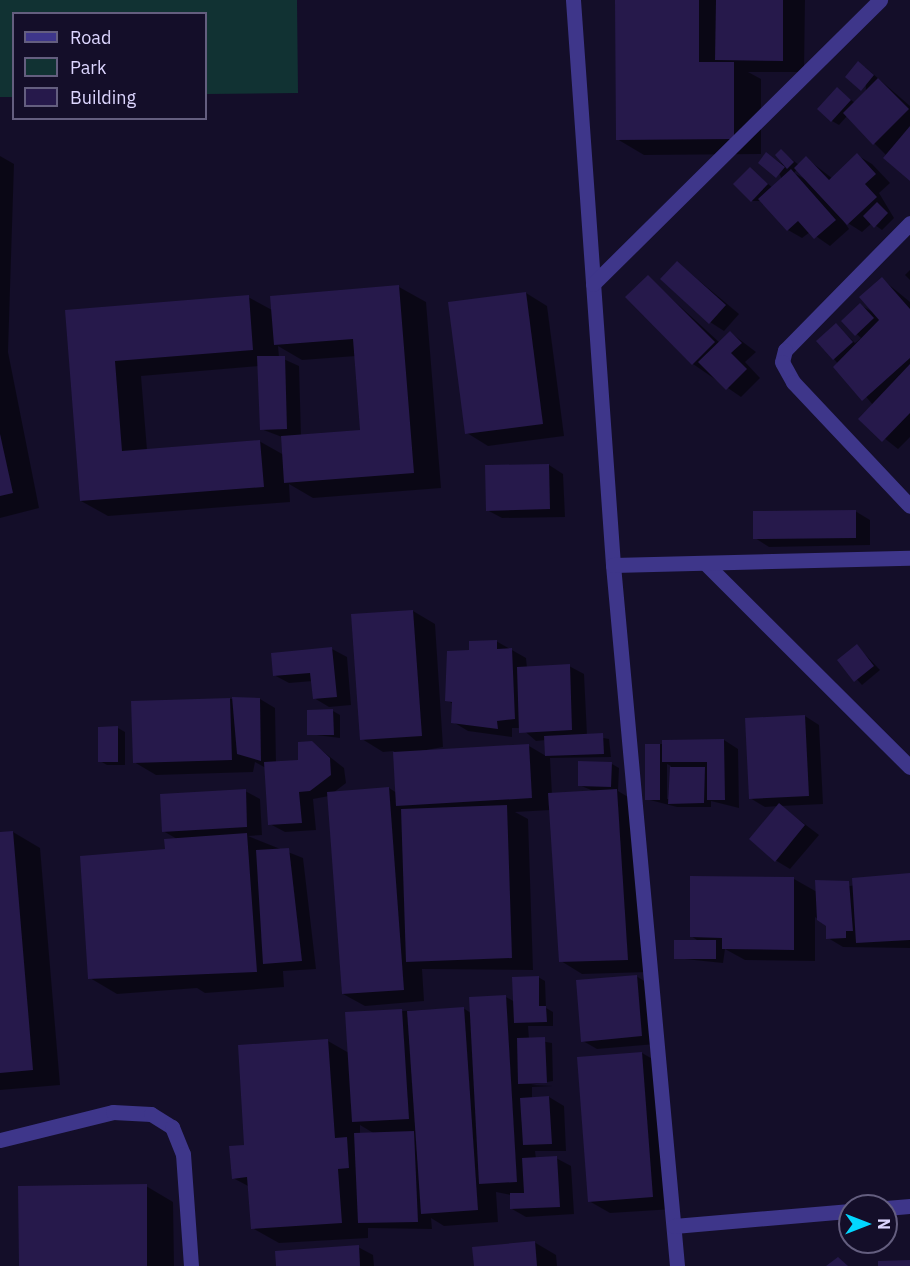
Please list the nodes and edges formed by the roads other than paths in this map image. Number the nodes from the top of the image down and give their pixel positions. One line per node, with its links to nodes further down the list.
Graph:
1 (573, 0): 4 (street)
2 (880, 0): 4 (street)
3 (910, 223): 5 (street)
4 (593, 284): 8 (street)
5 (910, 506)
6 (910, 558): 7 (street)
7 (705, 563): 8 (street); 9 (street)
8 (613, 565): 12 (street)
9 (910, 767)
10 (0, 1140): 13 (street)
11 (838, 1212): 12 (street)
12 (674, 1226): 14 (street)
13 (190, 1266)
14 (677, 1266)

